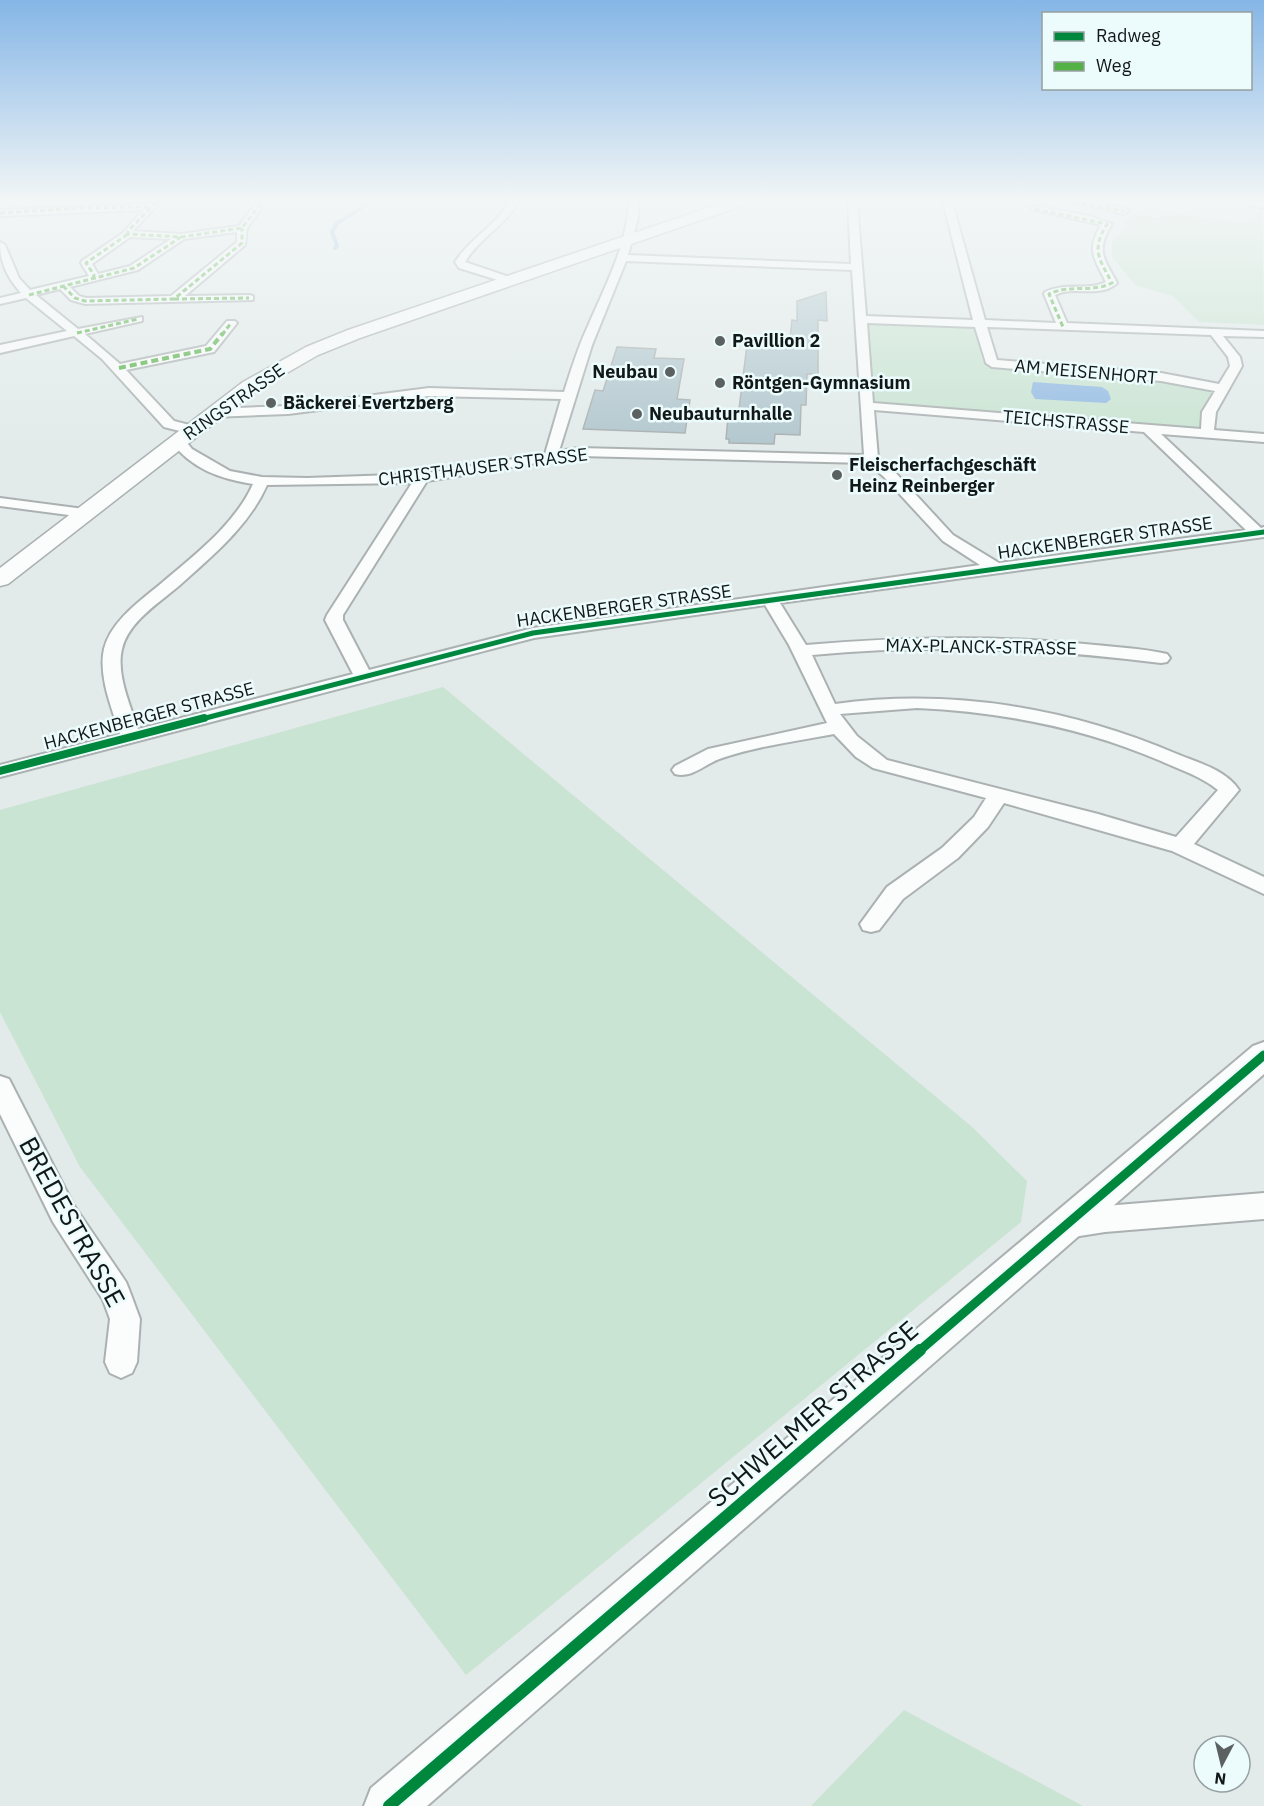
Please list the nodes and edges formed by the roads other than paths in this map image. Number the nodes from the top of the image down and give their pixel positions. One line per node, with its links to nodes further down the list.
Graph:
1 (21, 286): 10 (street, CHRISTHAUSER STRASSE)
2 (62, 286): 10 (street)
3 (63, 286): 12 (street)
4 (189, 286): 12 (street)
5 (490, 286): 28 (main road, RINGSTRASSE)
6 (610, 286): 25 (street)
7 (858, 286): 15 (street)
8 (969, 286): 17 (street)
9 (1104, 286): 18 (street)
10 (29, 295): 13 (street); 19 (street, CHRISTHAUSER STRASSE)
11 (249, 298): 12 (street)
12 (174, 299)
13 (0, 301)
14 (138, 319): 19 (street)
15 (860, 319): 17 (street); 26 (street)
16 (231, 323): 23 (street)
17 (979, 323): 18 (street); 24 (street, AM MEISENHORT)
18 (1063, 327): 20 (street)
19 (77, 333): 22 (street); 23 (street, CHRISTHAUSER STRASSE)
20 (1215, 333): 21 (street); 24 (street)
21 (1264, 334)
22 (0, 349)
23 (119, 368): 27 (street, CHRISTHAUSER STRASSE)
24 (1221, 388): 30 (street)
25 (569, 396): 28 (street); 33 (street)
26 (868, 406): 29 (street, TEICHSTRASSE); 34 (street)
27 (159, 412): 28 (street); 31 (street, CHRISTHAUSER STRASSE)
28 (212, 414): 31 (main road, RINGSTRASSE)
29 (1148, 429): 30 (street, TEICHSTRASSE); 39 (street)
30 (1207, 433): 32 (street, TEICHSTRASSE)
31 (185, 436): 36 (street, CHRISTHAUSER STRASSE); 38 (main road, RINGSTRASSE)
32 (1264, 438)
33 (551, 455): 34 (street, CHRISTHAUSER STRASSE); 35 (street, CHRISTHAUSER STRASSE)
34 (872, 459): 40 (street)
35 (422, 478): 36 (street, CHRISTHAUSER STRASSE); 45 (street)
36 (262, 481): 47 (street)
37 (0, 502): 38 (street)
38 (84, 513): 41 (main road, RINGSTRASSE)
39 (1261, 533): 40 (street, HACKENBERGER STRASSE)
40 (996, 568): 42 (street, HACKENBERGER STRASSE)
41 (0, 579)
42 (770, 600): 43 (street); 45 (street, HACKENBERGER STRASSE)
43 (801, 651): 44 (street, MAX-PLANCK-STRASSE); 46 (street)
44 (1161, 658)
45 (363, 676): 47 (street, HACKENBERGER STRASSE)
46 (833, 719): 48 (street); 50 (street); 51 (street)
47 (130, 736): 49 (street, HACKENBERGER STRASSE)
48 (682, 770)
49 (0, 771)
50 (999, 795): 51 (street); 53 (street)
51 (1180, 846): 52 (street)
52 (1264, 886)
53 (872, 924)
54 (1264, 1055): 57 (street, SCHWELMER STRASSE)
55 (0, 1087): 58 (street, BREDESTRASSE)
56 (1264, 1206): 57 (street)
57 (1065, 1225): 59 (street, SCHWELMER STRASSE)
58 (121, 1362)
59 (389, 1806)

